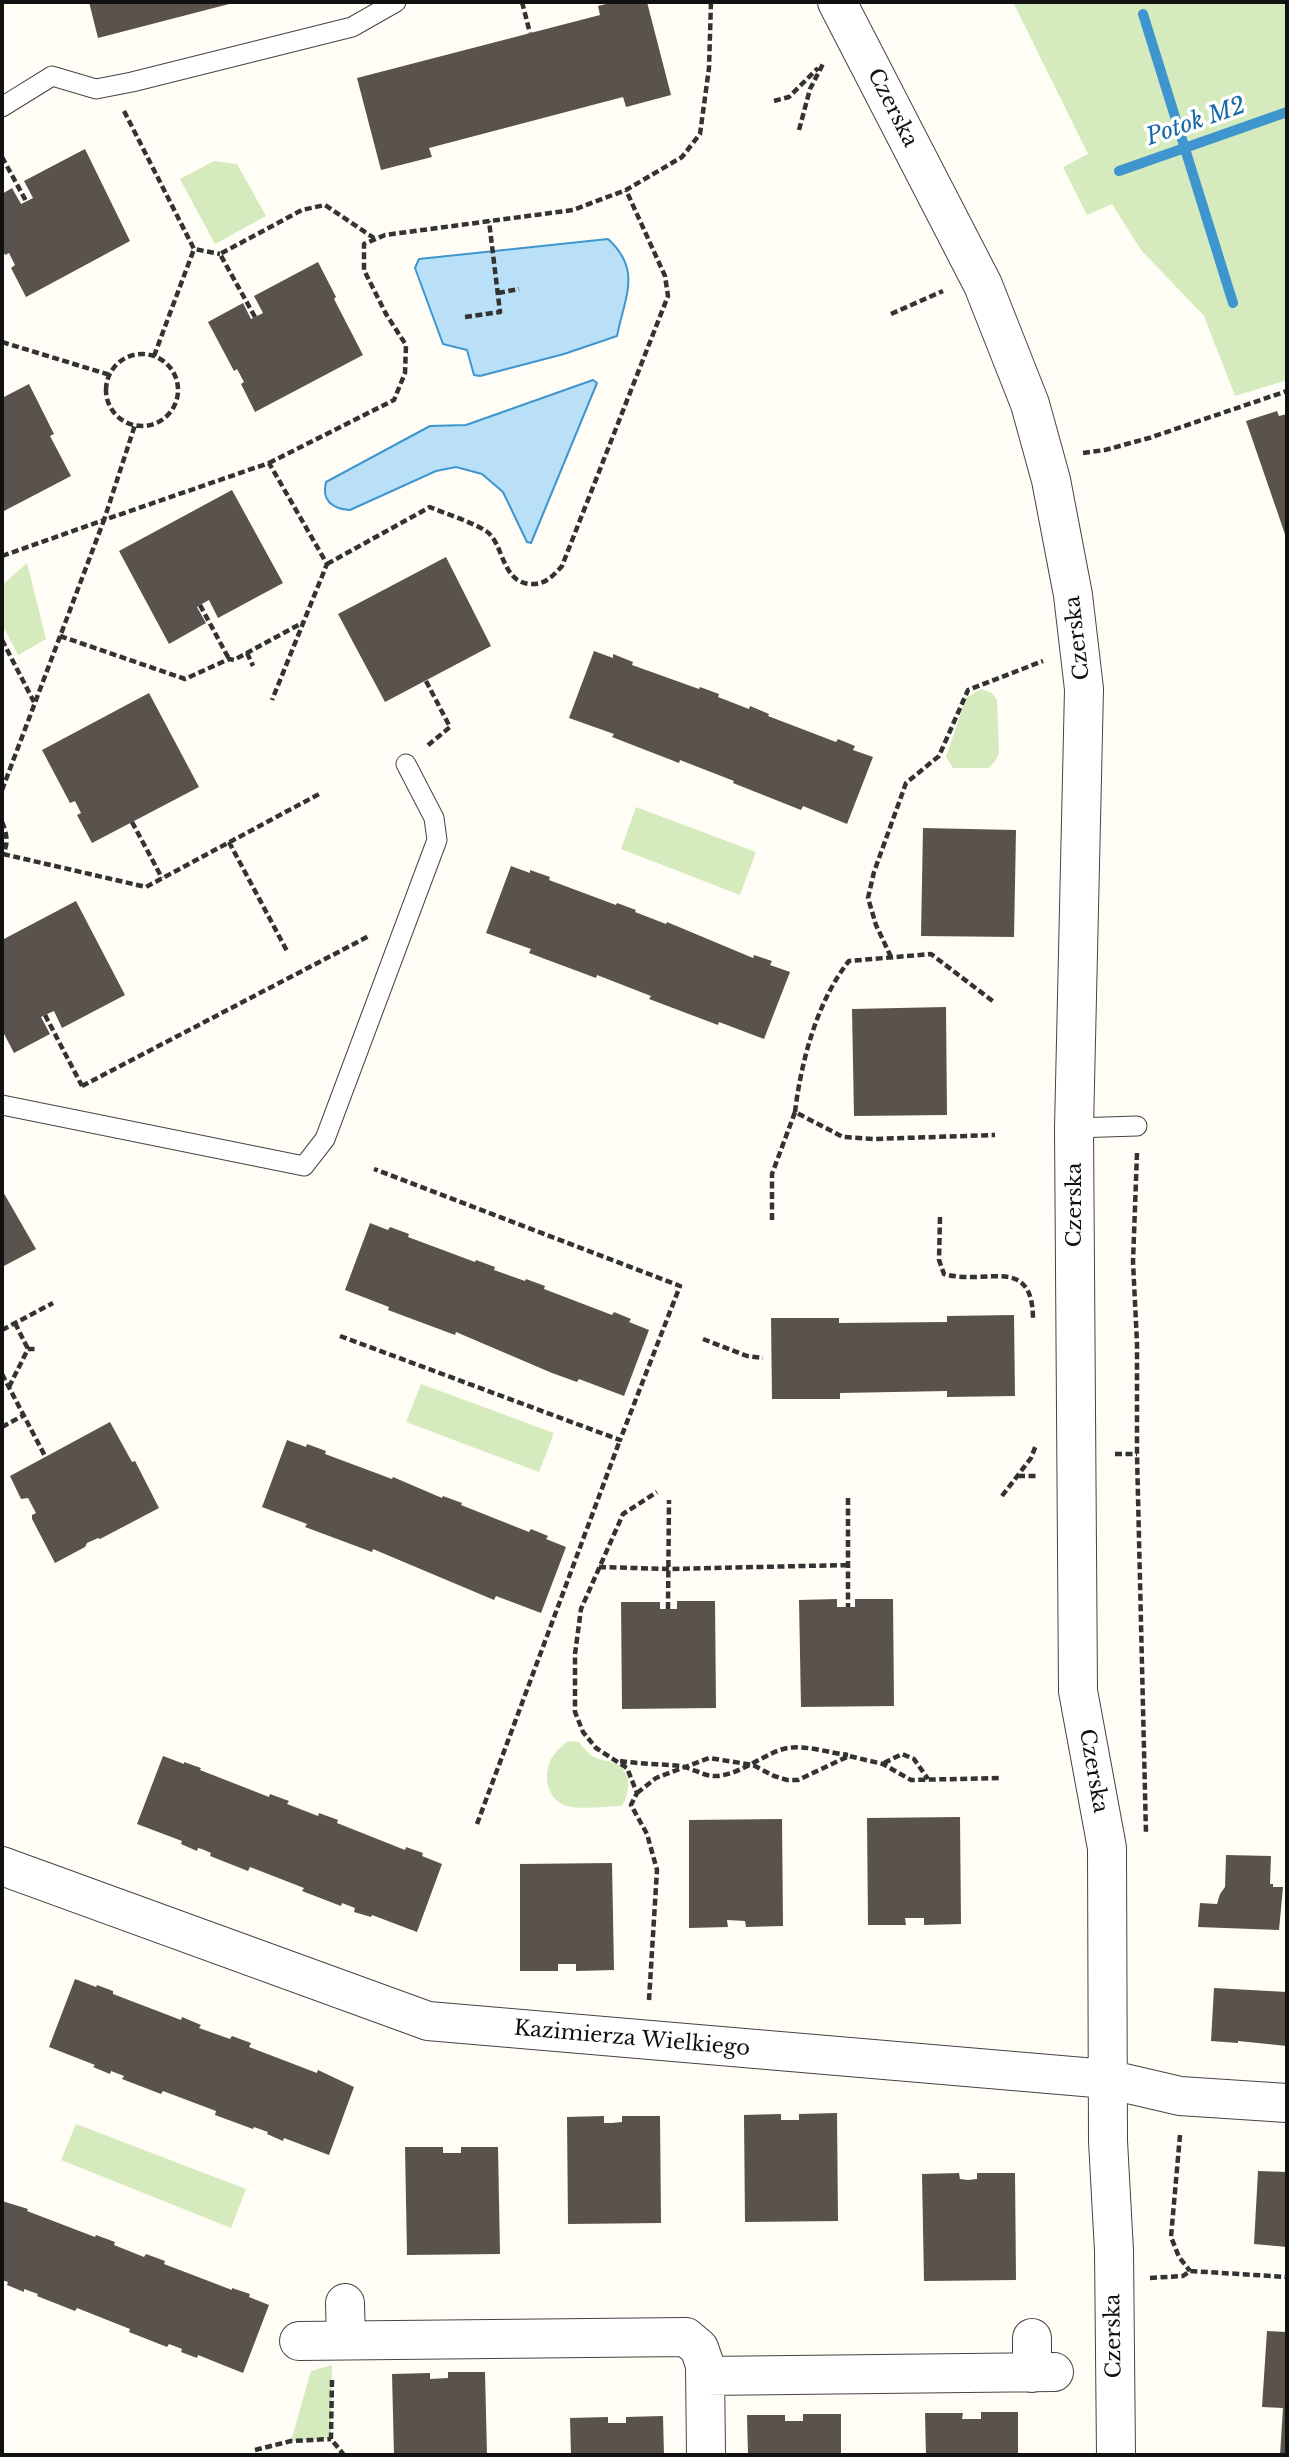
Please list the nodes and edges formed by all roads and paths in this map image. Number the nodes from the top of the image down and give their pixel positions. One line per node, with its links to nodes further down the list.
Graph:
1 (396, 2): 7 (lane)
2 (522, 2): 5 (path)
3 (711, 2): 11 (path)
4 (837, 2): 62 (street, Czerska)
5 (530, 33)
6 (821, 65): 8 (path)
7 (111, 86): 9 (lane); 15 (path)
8 (775, 101)
9 (2, 107)
10 (2, 156): 12 (path)
11 (626, 190): 13 (path); 32 (path)
12 (26, 201)
13 (489, 221): 14 (path); 18 (path)
14 (375, 239): 16 (path); 29 (path)
15 (194, 249): 16 (path); 24 (path)
16 (220, 254): 21 (path)
17 (519, 289): 18 (path)
18 (498, 293): 22 (path)
19 (947, 301): 20 (path)
20 (891, 314)
21 (255, 317)
22 (465, 317)
23 (2, 342): 25 (path)
24 (153, 356): 25 (path); 27 (path)
25 (110, 375): 27 (path)
26 (1287, 391): 28 (path)
27 (135, 425): 30 (path)
28 (1079, 454)
29 (269, 463): 30 (path); 32 (path)
30 (104, 520): 31 (path); 35 (path)
31 (2, 556)
32 (327, 564): 34 (path)
33 (200, 605): 38 (path)
34 (303, 622): 37 (path); 42 (path)
35 (60, 636): 38 (path); 43 (path)
36 (2, 640): 43 (path)
37 (247, 653): 38 (path); 40 (path)
38 (229, 659)
39 (1046, 660): 54 (path)
40 (253, 666)
41 (426, 681): 44 (path)
42 (272, 700)
43 (35, 703): 45 (path)
44 (406, 764): 60 (lane)
45 (2, 790)
46 (321, 793): 49 (path)
47 (2, 822): 50 (path)
48 (132, 822): 51 (path)
49 (229, 842): 51 (path); 53 (path)
50 (2, 855): 51 (path)
51 (162, 878)
52 (379, 931): 57 (path)
53 (288, 953)
54 (891, 957): 55 (path); 59 (path)
55 (994, 1002)
56 (45, 1015): 57 (path)
57 (82, 1086): 60 (path)
58 (2, 1105): 60 (lane)
59 (794, 1112): 63 (path); 66 (path)
60 (80, 1121)
61 (1137, 1126): 62 (lane); 101 (path)
62 (1074, 1128): 104 (street, Czerska)
63 (995, 1135)
64 (374, 1169): 81 (path)
65 (940, 1217): 69 (path)
66 (772, 1220)
67 (53, 1303): 68 (path)
68 (15, 1323): 70 (path); 73 (path)
69 (1034, 1328)
70 (2, 1330)
71 (340, 1336): 81 (path)
72 (703, 1339): 75 (path)
73 (28, 1349): 74 (path); 77 (path)
74 (35, 1349)
75 (763, 1358)
76 (2, 1374): 77 (path)
77 (9, 1387): 78 (path)
78 (24, 1415): 79 (path); 82 (path)
79 (2, 1427)
80 (1036, 1438): 84 (path)
81 (620, 1440): 100 (path)
82 (45, 1456)
83 (657, 1492): 88 (path)
84 (1002, 1496)
85 (848, 1497): 87 (path)
86 (669, 1500): 89 (path)
87 (848, 1565): 89 (path); 90 (path)
88 (599, 1567): 89 (path); 93 (path)
89 (668, 1569): 91 (path)
90 (848, 1607)
91 (668, 1609)
92 (849, 1756): 94 (path); 95 (path); 95 (path)
93 (619, 1761): 96 (path); 99 (path)
94 (883, 1764): 98 (path); 98 (path)
95 (753, 1765): 96 (path); 96 (path)
96 (684, 1766): 99 (path)
97 (1001, 1778): 98 (path)
98 (928, 1780)
99 (637, 1793): 103 (path)
100 (477, 1824)
101 (1146, 1838)
102 (2, 1866): 104 (street, Kazimierza Wielkiego)
103 (649, 2000)
104 (1107, 2079): 105 (street, Kazimierza Wielkiego); 117 (street, Czerska)
105 (1180, 2096): 106 (street, Kazimierza Wielkiego); 107 (path)
106 (1287, 2103)
107 (1190, 2271): 108 (path); 109 (path)
108 (1287, 2277)
109 (1154, 2278)
110 (330, 2331): 112 (street); 113 (path)
111 (1040, 2361): 112 (street)
112 (705, 2376): 116 (street)
113 (331, 2439): 114 (path); 115 (path)
114 (255, 2450)
115 (344, 2455)
116 (706, 2455)
117 (1116, 2455)

